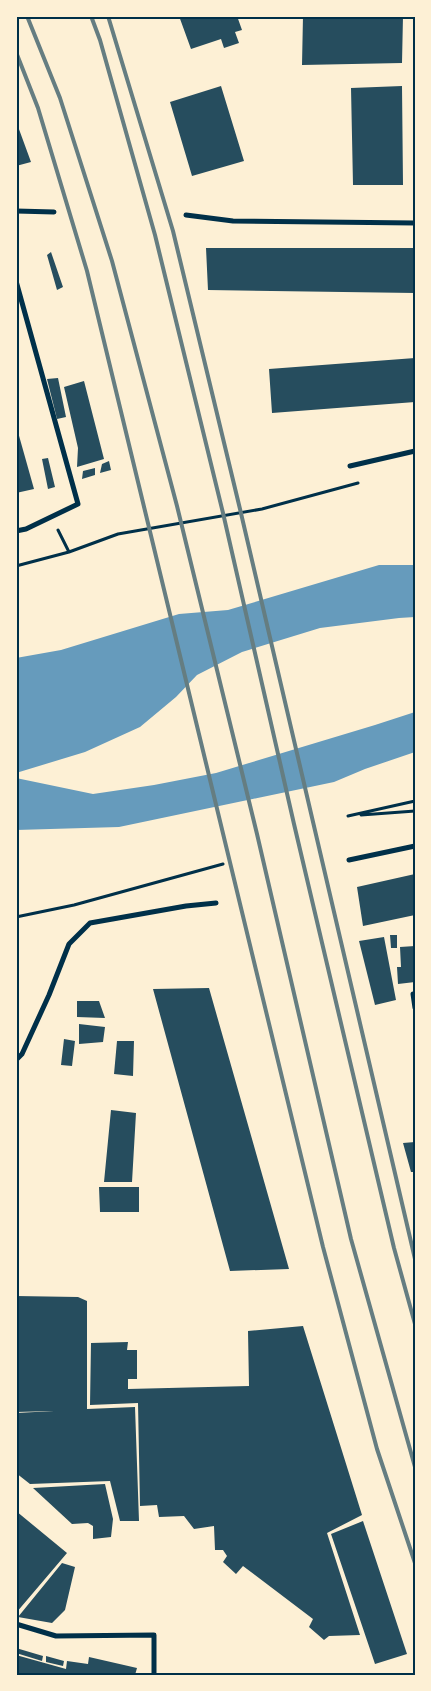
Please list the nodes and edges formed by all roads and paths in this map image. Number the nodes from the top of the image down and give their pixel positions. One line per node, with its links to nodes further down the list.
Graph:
1 (16, 211): 2 (street)
2 (54, 212)
3 (186, 215): 4 (street)
4 (415, 222)
5 (16, 281): 9 (street)
6 (415, 451): 7 (street)
7 (350, 466)
8 (349, 485): 11 (path)
9 (52, 517): 10 (street); 11 (path)
10 (16, 531)
11 (69, 552): 12 (path)
12 (16, 566)
13 (415, 801): 14 (path)
14 (415, 811)
15 (415, 846): 16 (street)
16 (349, 860)
17 (223, 864): 19 (path)
18 (216, 903): 22 (street)
19 (16, 917)
20 (415, 994): 21 (street)
21 (415, 1008)
22 (16, 1060)
23 (16, 1624): 24 (street)
24 (154, 1675)

